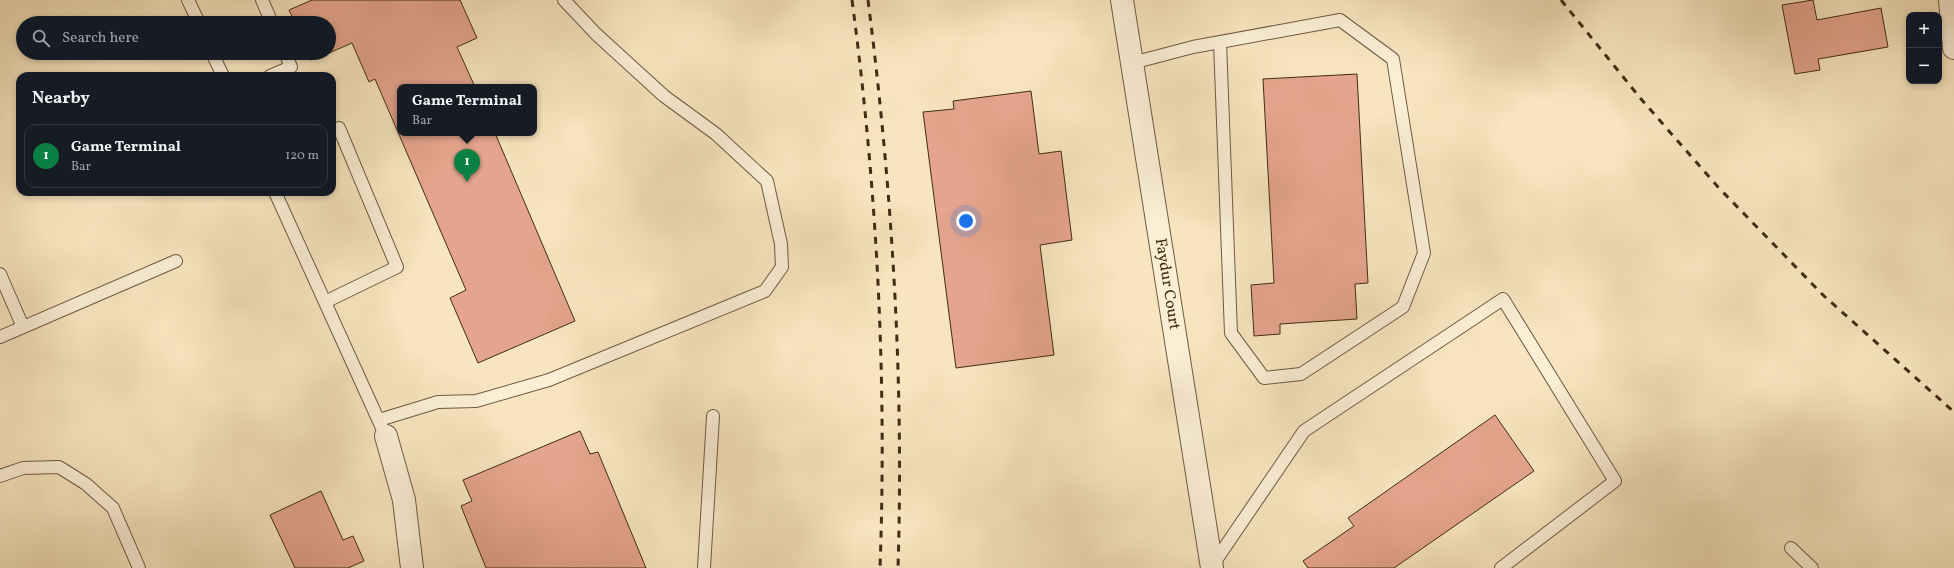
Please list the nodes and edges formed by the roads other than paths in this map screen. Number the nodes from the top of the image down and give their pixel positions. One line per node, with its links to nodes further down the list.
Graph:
1 (188, 0): 6 (lane)
2 (262, 0): 7 (lane)
3 (564, 0): 23 (lane)
4 (1122, 0): 12 (street, Faydur Court)
5 (1950, 0): 9 (street)
6 (195, 16)
7 (269, 16)
8 (1220, 42): 8 (lane); 12 (lane)
9 (1954, 48)
10 (215, 60): 13 (lane)
11 (288, 60): 14 (lane)
12 (1132, 64): 26 (street, Faydur Court)
13 (221, 72)
14 (279, 72)
15 (336, 129): 19 (lane)
16 (277, 196): 19 (lane)
17 (176, 261): 20 (lane)
18 (0, 274): 20 (lane)
19 (325, 302): 23 (lane)
20 (23, 327): 21 (lane)
21 (0, 337)
22 (712, 416): 29 (lane)
23 (382, 428): 28 (street)
24 (0, 476): 27 (lane)
25 (1791, 548): 31 (lane)
26 (1212, 567): 30 (lane)
27 (139, 568)
28 (412, 568)
29 (704, 568)
30 (1501, 568)
31 (1812, 568)

